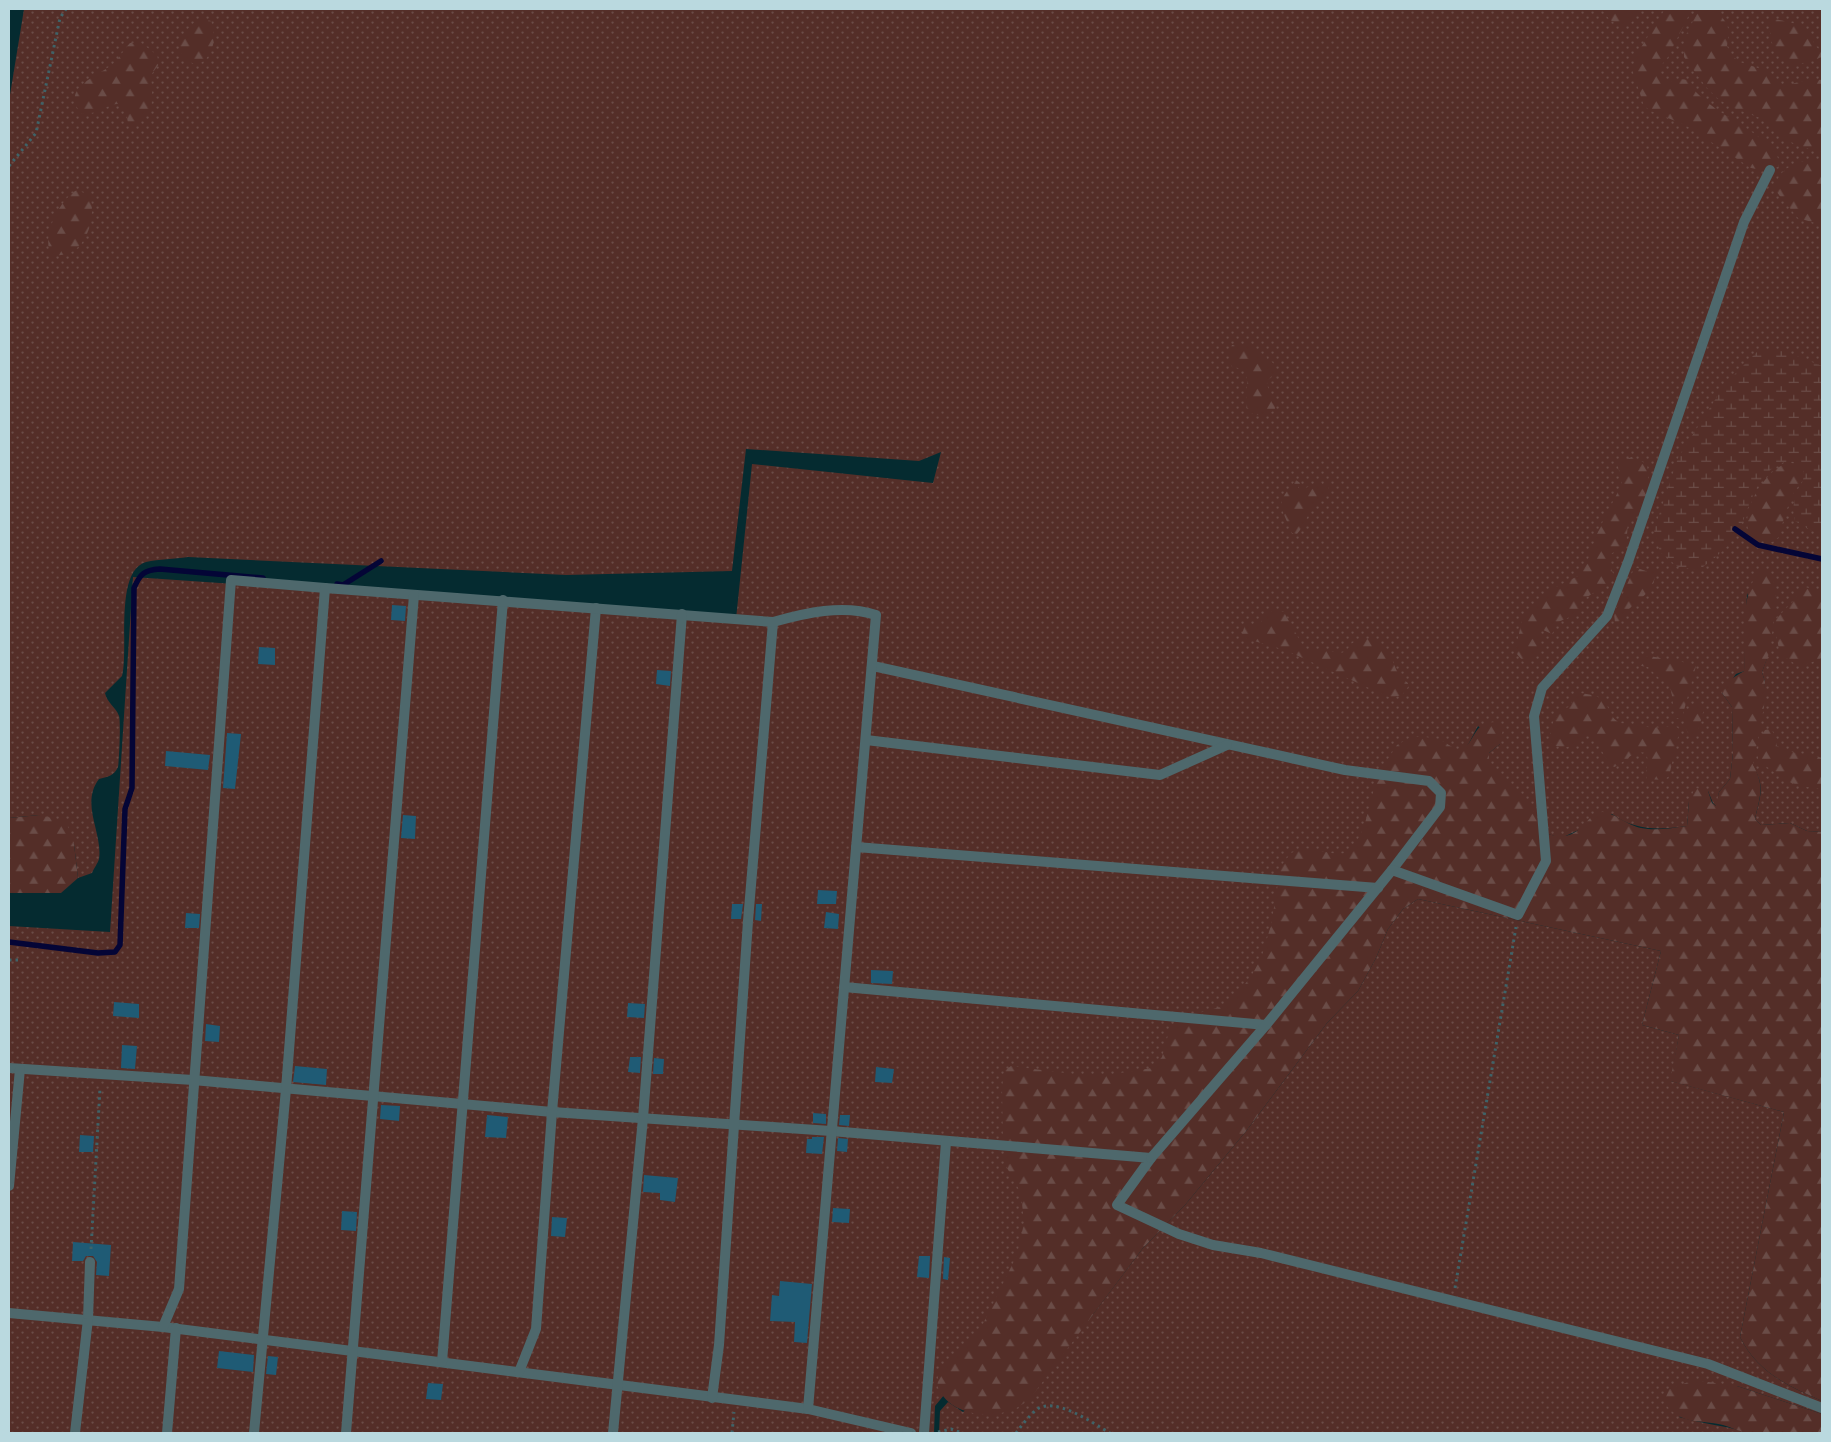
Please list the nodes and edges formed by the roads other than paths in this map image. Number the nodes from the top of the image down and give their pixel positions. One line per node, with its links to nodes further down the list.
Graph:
1 (1770, 170): 12 (lane)
2 (325, 588): 3 (lane); 18 (lane); 19 (lane)
3 (414, 595): 4 (lane); 20 (lane)
4 (503, 600): 5 (lane); 21 (lane)
5 (596, 608): 6 (lane); 22 (lane)
6 (682, 614): 7 (lane); 23 (lane)
7 (773, 622): 8 (lane); 24 (lane)
8 (873, 666): 9 (lane); 10 (lane)
9 (866, 740): 10 (lane); 11 (lane)
10 (1227, 744): 12 (lane)
11 (856, 847): 13 (lane); 14 (lane)
12 (1392, 870): 13 (lane)
13 (1378, 888): 15 (lane)
14 (844, 987): 15 (lane); 25 (lane)
15 (1266, 1025): 27 (lane)
16 (9, 1068): 17 (lane)
17 (20, 1069): 18 (lane); 28 (lane)
18 (193, 1080): 19 (lane); 32 (lane)
19 (286, 1089): 20 (lane); 34 (lane)
20 (373, 1096): 21 (lane); 35 (lane)
21 (463, 1104): 22 (lane); 36 (lane)
22 (552, 1112): 23 (lane); 37 (lane)
23 (643, 1118): 24 (lane); 38 (lane)
24 (734, 1125): 25 (lane); 39 (lane)
25 (831, 1131): 26 (lane); 41 (lane)
26 (946, 1142): 27 (lane); 48 (lane)
27 (1151, 1158): 40 (lane)
28 (9, 1186)
29 (90, 1262): 31 (lane)
30 (9, 1313): 31 (lane)
31 (88, 1319): 32 (lane); 42 (lane)
32 (163, 1327): 33 (lane)
33 (176, 1328): 34 (lane); 43 (lane)
34 (263, 1340): 35 (lane); 44 (lane)
35 (353, 1352): 36 (lane); 45 (lane)
36 (442, 1362): 37 (lane)
37 (519, 1372): 38 (lane)
38 (620, 1386): 39 (lane); 46 (lane)
39 (712, 1398): 41 (lane)
40 (1822, 1408)
41 (808, 1409): 47 (lane)
42 (75, 1433)
43 (167, 1433)
44 (254, 1433)
45 (346, 1433)
46 (613, 1433)
47 (911, 1433)
48 (924, 1433)

